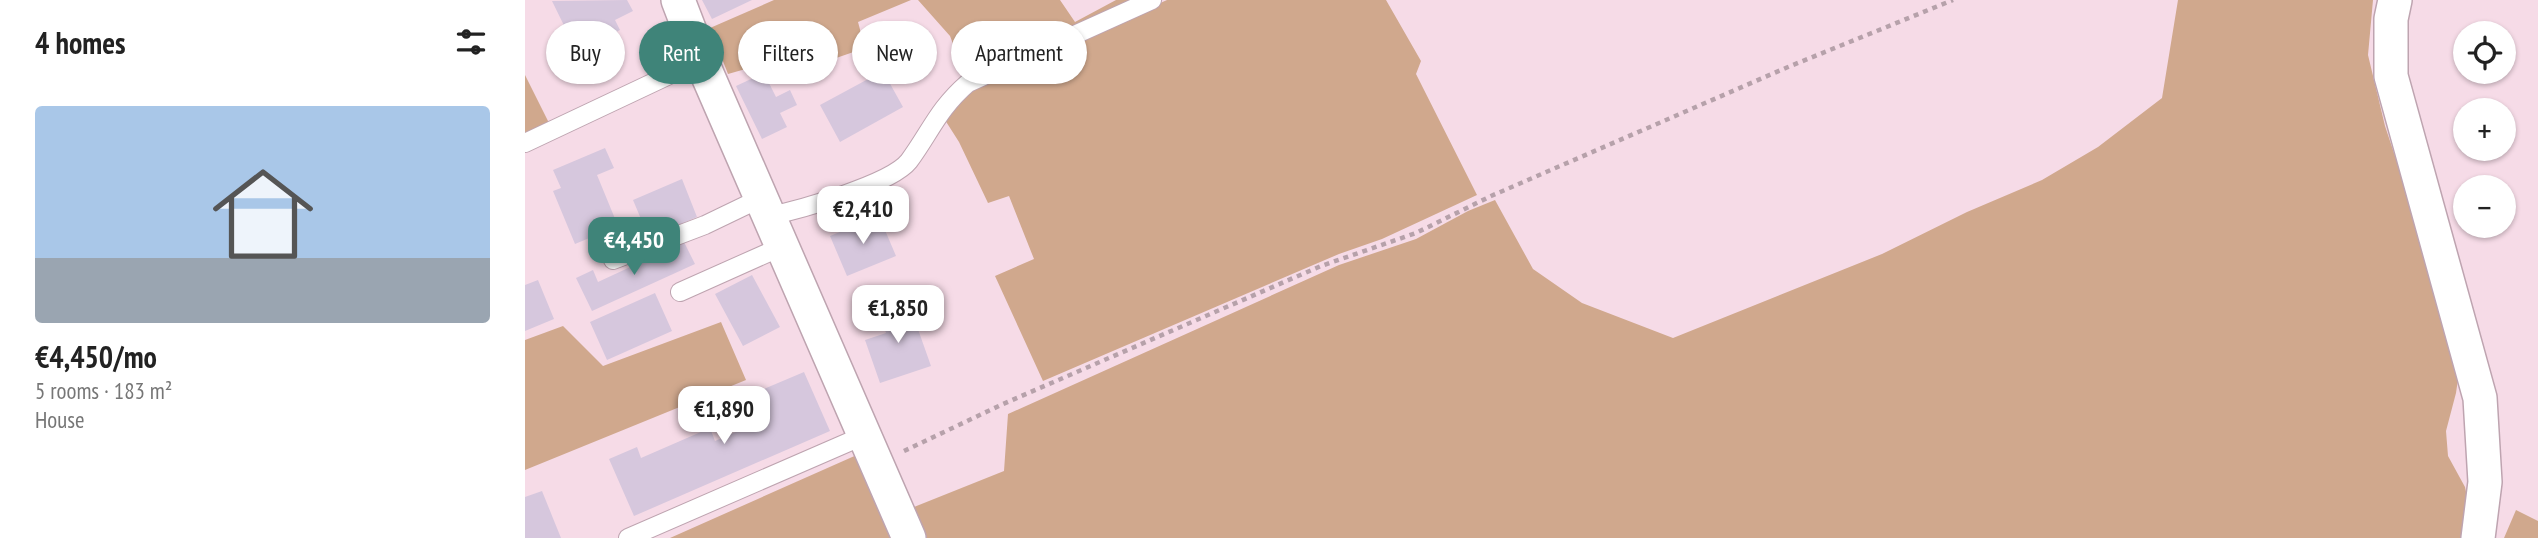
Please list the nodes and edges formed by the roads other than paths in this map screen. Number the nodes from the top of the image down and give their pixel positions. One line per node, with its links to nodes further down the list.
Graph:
1 (678, 0): 4 (street)
2 (1152, 0): 8 (lane)
3 (2395, 0): 15 (street)
4 (686, 21)
5 (650, 84): 7 (lane)
6 (711, 84): 8 (street)
7 (525, 143)
8 (765, 207): 9 (street); 10 (lane)
9 (782, 246): 11 (lane); 12 (street)
10 (613, 260)
11 (680, 292)
12 (871, 449): 13 (lane); 14 (street)
13 (628, 538)
14 (909, 538)
15 (2478, 538)

